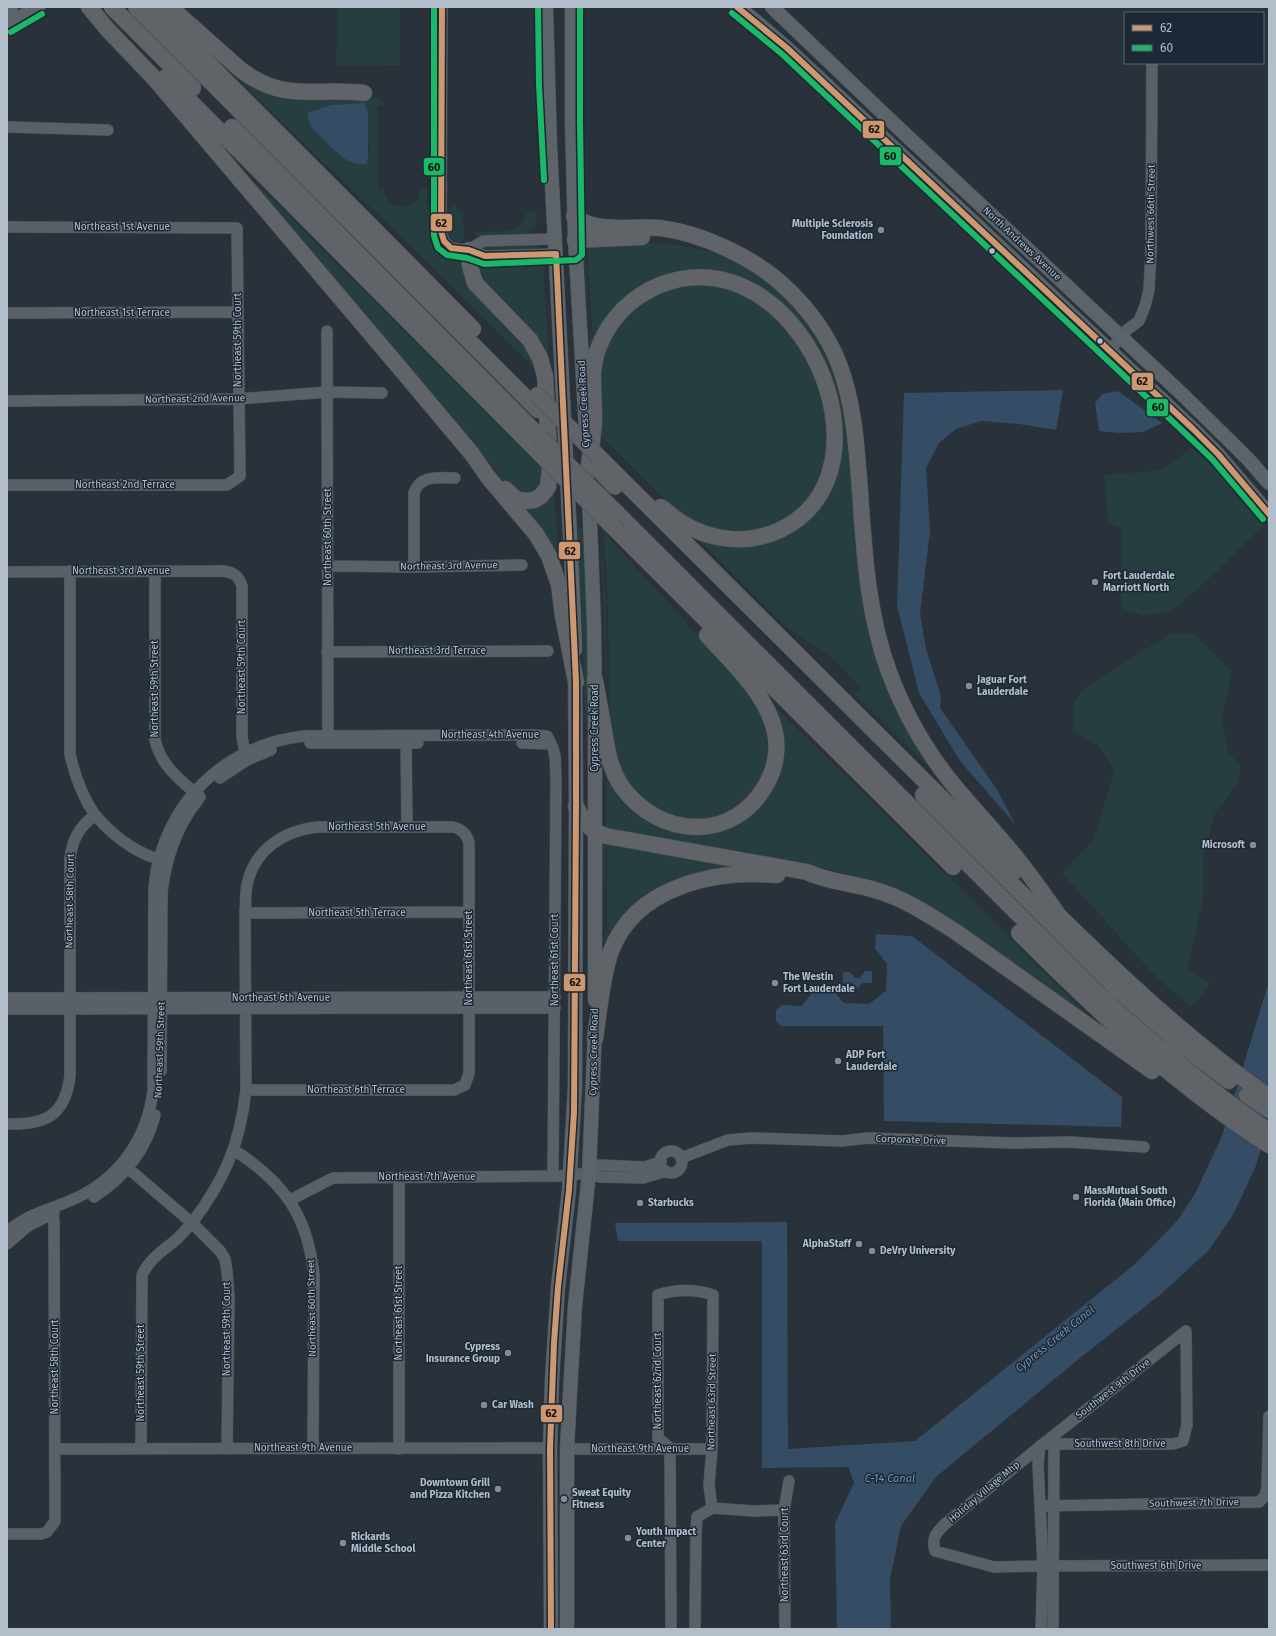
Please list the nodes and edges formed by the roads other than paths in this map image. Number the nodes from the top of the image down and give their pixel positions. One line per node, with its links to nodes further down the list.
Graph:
1 (11, 7): 14 (main road)
2 (38, 7): 15 (main road)
3 (90, 7): 38 (highway)
4 (96, 7): 49 (highway, bridge)
5 (112, 7): 86 (highway, bridge)
6 (136, 7): 37 (highway)
7 (152, 7): 37 (highway)
8 (170, 7): 17 (highway)
9 (442, 7): 26 (street)
10 (546, 7): 23 (main road, Cypress Creek Road)
11 (572, 7): 20 (main road, Cypress Creek Road)
12 (737, 7): 32 (main road, North Andrews Avenue)
13 (772, 7): 31 (main road, North Andrews Avenue)
14 (7, 10)
15 (7, 25)
16 (1152, 64): 31 (street, Northwest 66th Street)
17 (364, 93)
18 (7, 127): 19 (street)
19 (108, 130)
20 (574, 216): 24 (highway); 25 (main road, Cypress Creek Road)
21 (7, 227): 22 (street, Northeast 1st Avenue)
22 (237, 228): 28 (street, Northeast 59th Court)
23 (555, 239): 25 (main road); 26 (street); 27 (main road, Cypress Creek Road)
24 (711, 243): 25 (highway); 72 (highway)
25 (575, 246): 27 (main road); 39 (main road, Cypress Creek Road)
26 (469, 250): 27 (street); 38 (highway)
27 (556, 254): 57 (main road, Cypress Creek Road)
28 (238, 312): 29 (street, Northeast 1st Terrace); 35 (street, Northeast 59th Court)
29 (7, 313)
30 (327, 331): 33 (street, Northeast 60th Street)
31 (1121, 336): 32 (street, Northwest 66th Street); 43 (main road, North Andrews Avenue)
32 (1109, 351): 45 (main road, North Andrews Avenue)
33 (327, 392): 34 (street, Northeast 2nd Avenue); 35 (street, Northeast 2nd Avenue); 47 (street, Northeast 60th Street)
34 (382, 393)
35 (238, 399): 36 (street, Northeast 2nd Avenue); 40 (street, Northeast 59th Court)
36 (7, 401)
37 (538, 402): 42 (highway, bridge)
38 (472, 454): 57 (highway)
39 (588, 472): 42 (highway); 56 (main road, Cypress Creek Road)
40 (240, 476): 44 (street, Northeast 2nd Terrace)
41 (455, 478): 48 (street)
42 (615, 480): 72 (highway); 82 (highway)
43 (1269, 483)
44 (7, 485)
45 (1269, 514)
46 (522, 565): 48 (street, Northeast 3rd Avenue)
47 (328, 566): 48 (street, Northeast 3rd Avenue); 55 (street, Northeast 60th Street)
48 (414, 567)
49 (653, 567): 56 (highway); 86 (highway)
50 (155, 571): 52 (street, Northeast 3rd Avenue); 53 (street, Northeast 3rd Avenue); 62 (street, Northeast 59th Street)
51 (7, 572): 52 (street, Northeast 3rd Avenue)
52 (70, 572): 64 (street)
53 (235, 575): 61 (street, Northeast 59th Court)
54 (548, 651): 55 (street, Northeast 3rd Terrace)
55 (327, 652): 58 (street, Northeast 60th Street)
56 (595, 680): 67 (main road, Cypress Creek Road)
57 (576, 682): 63 (main road, Cypress Creek Road)
58 (328, 739): 59 (street, Northeast 4th Avenue); 61 (street, Northeast 4th Avenue)
59 (406, 739): 60 (street, Northeast 4th Avenue); 65 (street)
60 (551, 744): 73 (street, Northeast 61st Court)
61 (245, 756): 62 (street, Northeast 4th Avenue)
62 (197, 795): 68 (street, Northeast 59th Street)
63 (576, 806): 67 (highway); 97 (main road, Cypress Creek Road)
64 (95, 815): 68 (street); 76 (street, Northeast 58th Court)
65 (407, 826): 66 (street, Northeast 5th Avenue); 71 (street, Northeast 5th Avenue)
66 (464, 832): 70 (street, Northeast 61st Street)
67 (595, 832): 69 (highway); 81 (main road, Cypress Creek Road)
68 (162, 861): 78 (street, Northeast 59th Street)
69 (818, 877): 81 (highway); 86 (highway)
70 (468, 912): 71 (street, Northeast 5th Terrace); 75 (street, Northeast 61st Street)
71 (245, 913): 77 (street)
72 (1057, 913): 82 (highway)
73 (555, 997): 75 (street, Northeast 6th Avenue); 79 (street, Northeast 61st Court)
74 (7, 998): 76 (street, Northeast 6th Avenue)
75 (469, 1002): 77 (street, Northeast 6th Avenue); 79 (street, Northeast 6th Avenue); 83 (street, Northeast 61st Street)
76 (70, 1003): 78 (street, Northeast 6th Avenue); 80 (street, Northeast 6th Avenue); 88 (street, Northeast 58th Court)
77 (246, 1003): 78 (street, Northeast 6th Avenue); 84 (street)
78 (158, 1004): 94 (street, Northeast 59th Street)
79 (555, 1008): 98 (street, Northeast 61st Court)
80 (7, 1009)
81 (595, 1039): 96 (main road, Cypress Creek Road)
82 (1223, 1069): 85 (highway); 87 (highway)
83 (465, 1085): 84 (street, Northeast 6th Terrace)
84 (246, 1090): 92 (street)
85 (1269, 1097)
86 (1213, 1099): 89 (highway); 90 (highway)
87 (1269, 1110)
88 (7, 1124)
89 (1269, 1132)
90 (1269, 1145)
91 (1144, 1147): 93 (street, Corporate Drive)
92 (234, 1150): 100 (street, Northeast 60th Street); 102 (street)
93 (681, 1158): 95 (street); 95 (street)
94 (126, 1166): 101 (street, Northeast 59th Street); 102 (street, Northeast 59th Court)
95 (663, 1167): 96 (street)
96 (588, 1173): 97 (street); 116 (main road, Cypress Creek Road)
97 (570, 1175): 98 (street, Northeast 7th Avenue); 107 (main road, Cypress Creek Road)
98 (553, 1176): 99 (street, Northeast 7th Avenue)
99 (399, 1177): 100 (street, Northeast 7th Avenue); 115 (street, Northeast 61st Street)
100 (290, 1200): 110 (street, Northeast 60th Street)
101 (52, 1210): 103 (street, Northeast 59th Street); 104 (street, Northeast 59th Street); 118 (street, Northeast 58th Court)
102 (192, 1223): 113 (street, Northeast 59th Street); 114 (street, Northeast 59th Court)
103 (7, 1232)
104 (7, 1244)
105 (713, 1295): 112 (street, Northeast 62nd Court); 117 (street, Northeast 63rd Street)
106 (1186, 1331): 109 (street, Southwest 9th Drive); 109 (street, Southwest 8th Drive)
107 (551, 1409): 111 (main road, Cypress Creek Road); 116 (main road)
108 (1269, 1416): 121 (street, Southwest 7th Drive)
109 (1048, 1442): 121 (street); 122 (street); 127 (street, Holiday Village Mhp)
110 (313, 1448): 114 (street, Northeast 9th Avenue); 115 (street, Northeast 9th Avenue)
111 (550, 1448): 115 (street, Northeast 9th Avenue); 119 (main road); 128 (main road, Cypress Creek Road)
112 (670, 1448): 116 (street, Northeast 9th Avenue); 117 (street, Northeast 9th Avenue); 132 (street)
113 (141, 1449): 114 (street, Northeast 9th Avenue); 118 (street, Northeast 9th Avenue)
114 (227, 1449)
115 (399, 1449)
116 (567, 1449): 119 (main road, Cypress Creek Road)
117 (712, 1449): 123 (street, Northeast 63rd Street)
118 (56, 1450): 125 (street, Northeast 58th Court)
119 (567, 1477): 131 (main road, Cypress Creek Road)
120 (789, 1481): 124 (street, Northeast 63rd Court)
121 (1053, 1505): 122 (street, Southwest 7th Drive); 127 (street)
122 (1040, 1506): 127 (street)
123 (712, 1508): 124 (street); 133 (street)
124 (784, 1510): 134 (street, Northeast 63rd Court)
125 (7, 1534)
126 (1269, 1565): 127 (street, Southwest 6th Drive)
127 (1048, 1566): 135 (street); 136 (street)
128 (551, 1573): 129 (main road); 130 (main road)
129 (545, 1629)
130 (551, 1629)
131 (567, 1629)
132 (671, 1629)
133 (695, 1629)
134 (785, 1629)
135 (1041, 1629)
136 (1053, 1629)

